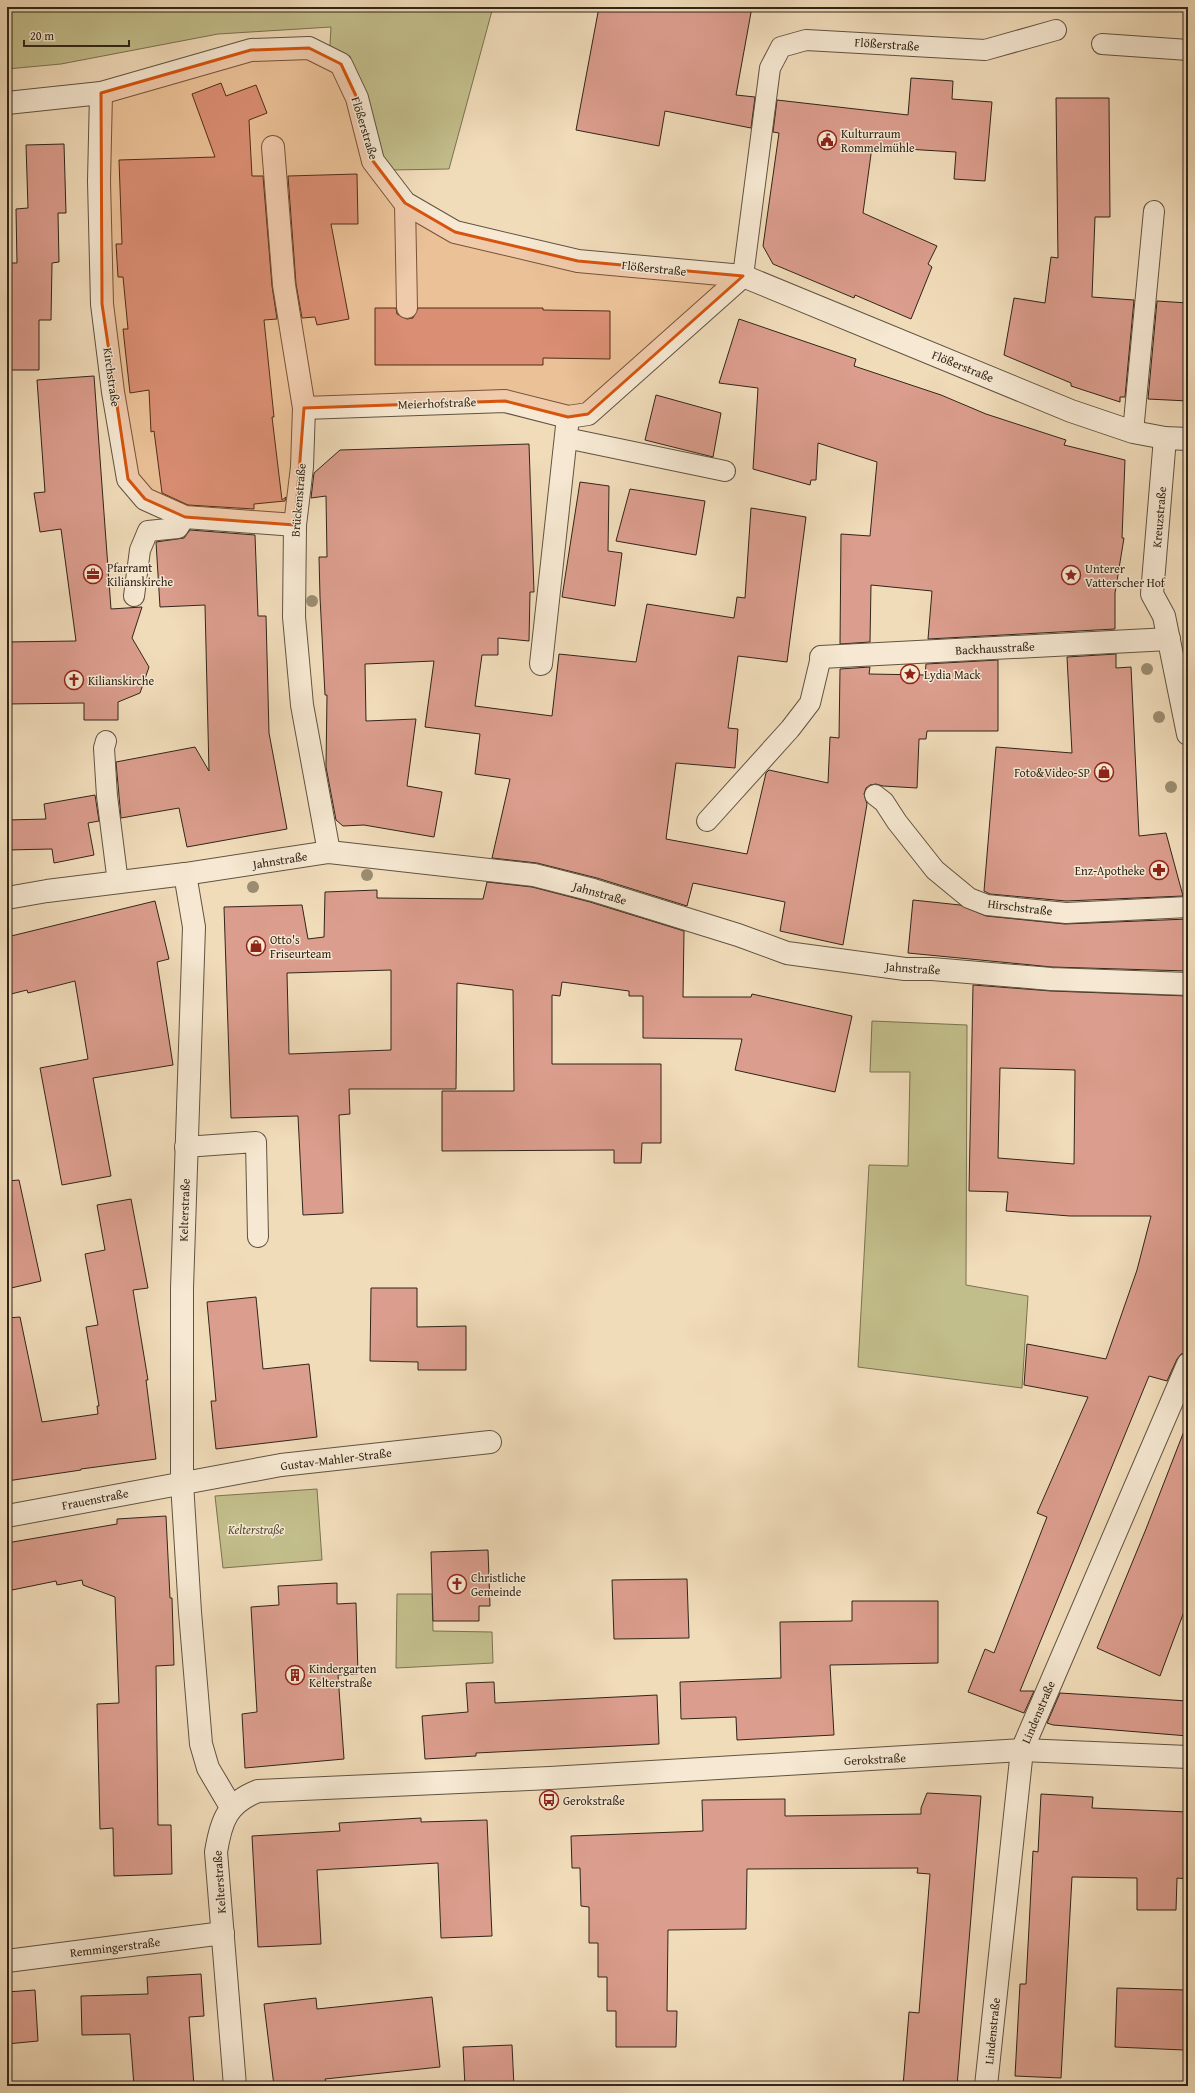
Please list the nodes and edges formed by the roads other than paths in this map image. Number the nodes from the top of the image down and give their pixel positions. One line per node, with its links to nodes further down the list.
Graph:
1 (1056, 30): 9 (lane, Flößerstraße)
2 (1102, 44): 3 (lane)
3 (1188, 50)
4 (101, 93): 5 (street, Flößerstraße); 7 (street, Flößerstraße); 17 (street, Kirchstraße)
5 (7, 103)
6 (273, 147): 11 (street, Brückenstraße)
7 (405, 204): 9 (street, Flößerstraße); 10 (lane)
8 (1154, 211): 13 (lane)
9 (743, 276): 12 (street, Meierhofstraße); 13 (street, Flößerstraße)
10 (407, 308)
11 (304, 408): 12 (street, Meierhofstraße); 18 (street, Brückenstraße)
12 (567, 427): 16 (lane); 22 (street)
13 (1133, 432): 14 (street, Flößerstraße)
14 (1165, 438): 15 (street, Flößerstraße); 20 (street, Kreuzstraße)
15 (1188, 439)
16 (725, 471)
17 (185, 517): 18 (street, Kirchstraße); 19 (lane)
18 (295, 525): 27 (street, Brückenstraße)
19 (134, 596)
20 (1169, 639): 21 (street, Backhausstraße); 23 (street, Kreuzstraße)
21 (821, 657): 26 (lane)
22 (541, 664)
23 (1188, 734)
24 (106, 741): 29 (lane)
25 (875, 795): 31 (lane, Hirschstraße)
26 (707, 821)
27 (329, 852): 28 (street, Jahnstraße); 32 (street, Jahnstraße)
28 (185, 874): 29 (street, Jahnstraße); 33 (street, Kelterstraße)
29 (118, 882): 30 (street, Jahnstraße)
30 (7, 898)
31 (1188, 907)
32 (1188, 984)
33 (185, 1147): 34 (lane); 37 (street, Kelterstraße)
34 (258, 1237)
35 (1188, 1364): 39 (street, Lindenstraße)
36 (490, 1442): 37 (street, Gustav-Mahler-Straße)
37 (182, 1482): 38 (street, Frauenstraße); 41 (street, Kelterstraße)
38 (7, 1516)
39 (1022, 1750): 40 (street, Gerokstraße); 41 (street, Gerokstraße); 45 (street, Lindenstraße)
40 (1188, 1757)
41 (231, 1807): 42 (street, Kelterstraße)
42 (223, 1933): 43 (street, Remmingerstraße); 44 (street, Kelterstraße)
43 (7, 1961)
44 (235, 2086)
45 (986, 2086)

